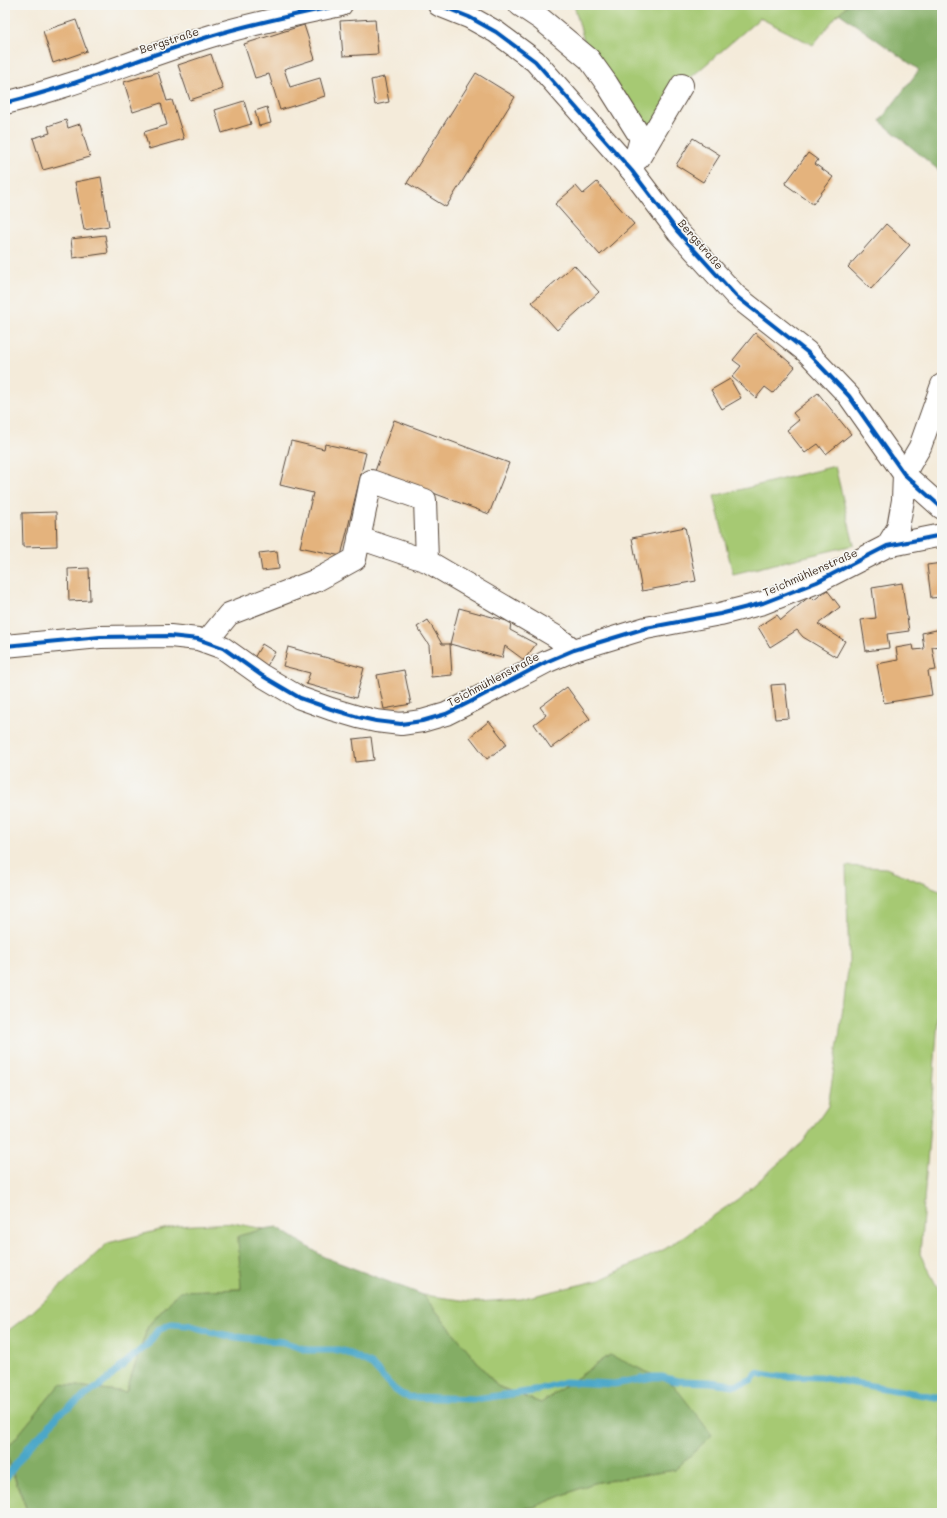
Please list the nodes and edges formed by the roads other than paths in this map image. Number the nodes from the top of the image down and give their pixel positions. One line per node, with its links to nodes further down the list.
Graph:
1 (341, 5): 5 (street, Bergstraße)
2 (439, 5): 6 (street, Bergstraße)
3 (520, 5): 6 (street)
4 (682, 85): 6 (street)
5 (5, 103)
6 (632, 171): 8 (street, Bergstraße)
7 (942, 385): 8 (street)
8 (904, 474): 9 (street, Bergstraße); 12 (street)
9 (942, 508)
10 (942, 535): 12 (street, Teichmühlenstraße)
11 (359, 538): 13 (street); 13 (street); 14 (street)
12 (888, 546): 16 (street, Teichmühlenstraße)
13 (427, 561): 16 (street)
14 (206, 642): 15 (street, Teichmühlenstraße); 16 (street, Teichmühlenstraße)
15 (5, 646)
16 (574, 650)

